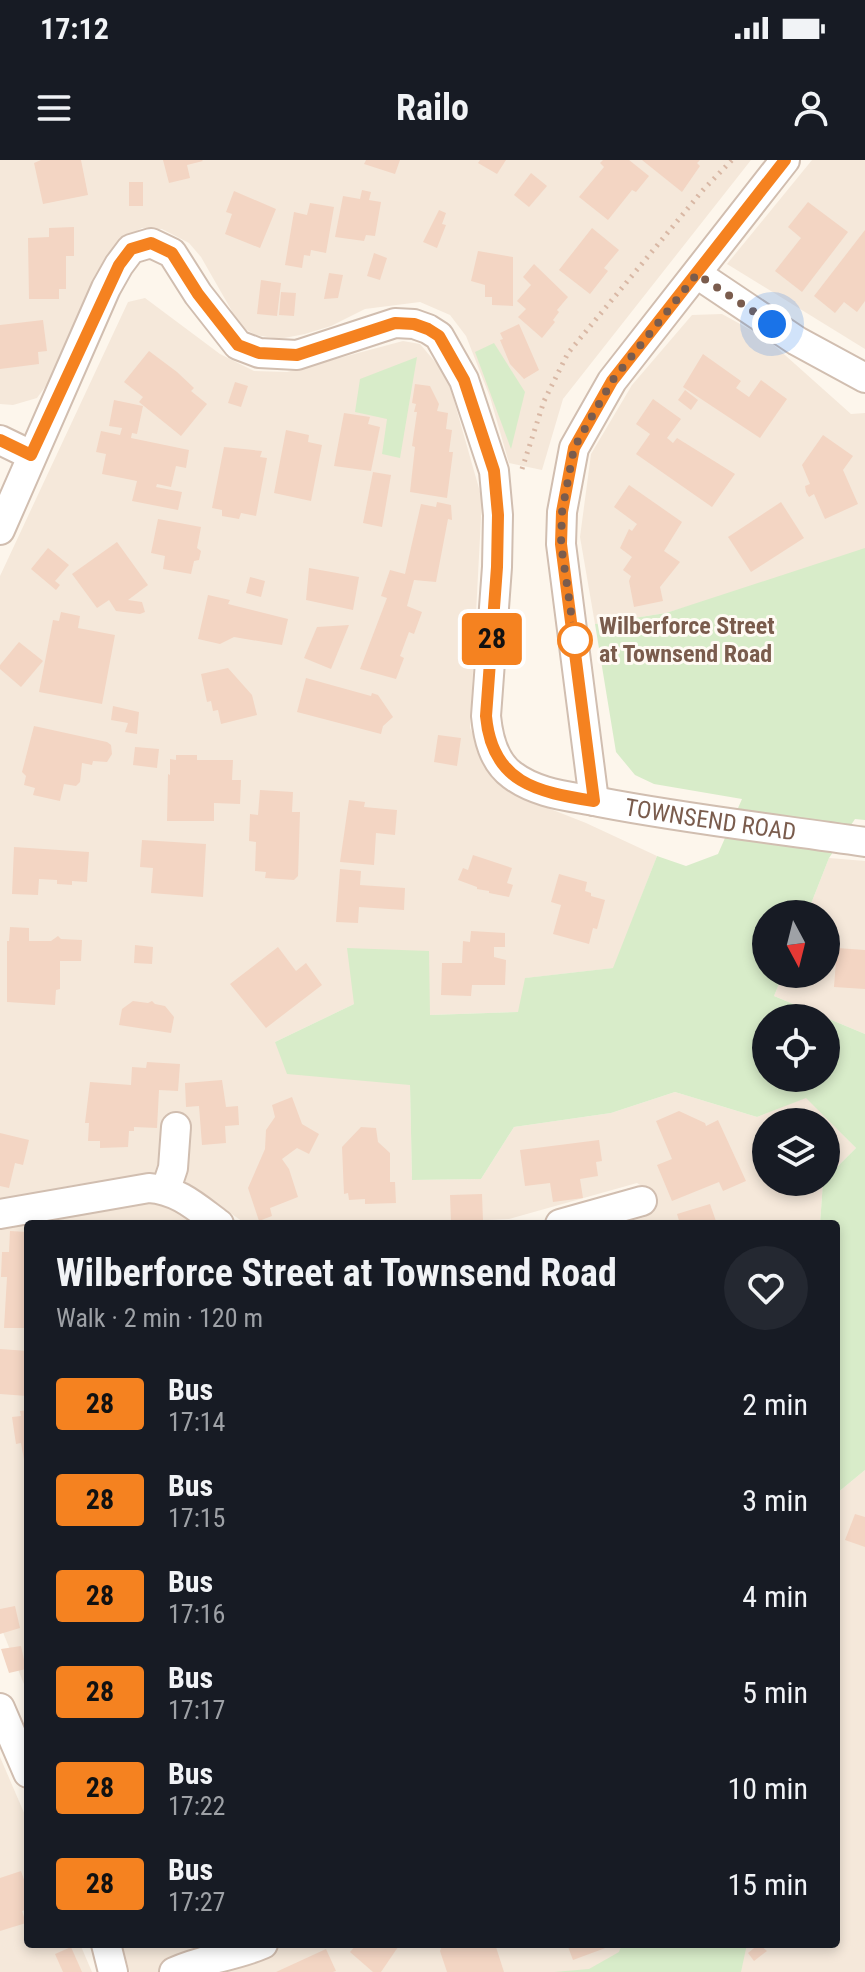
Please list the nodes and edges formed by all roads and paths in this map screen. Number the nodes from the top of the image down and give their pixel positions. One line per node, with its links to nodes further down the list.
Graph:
1 (732, 160): 7 (path)
2 (785, 160): 3 (street)
3 (697, 274): 4 (street); 9 (street)
4 (865, 378)
5 (0, 440): 6 (street)
6 (31, 455): 7 (street, TOWNSEND ROAD); 8 (street, TOWNSEND ROAD)
7 (496, 493): 9 (street, TOWNSEND ROAD)
8 (0, 530)
9 (594, 801): 10 (street, TOWNSEND ROAD)
10 (865, 842)
11 (176, 1127): 12 (street)
12 (166, 1189): 14 (street); 15 (street)
13 (642, 1201): 16 (street)
14 (0, 1214)
15 (214, 1220)
16 (574, 1220)
17 (0, 1708): 18 (street)
18 (24, 1764)
19 (107, 1948): 21 (street)
20 (253, 1948): 22 (street)
21 (113, 1972)
22 (174, 1972)

